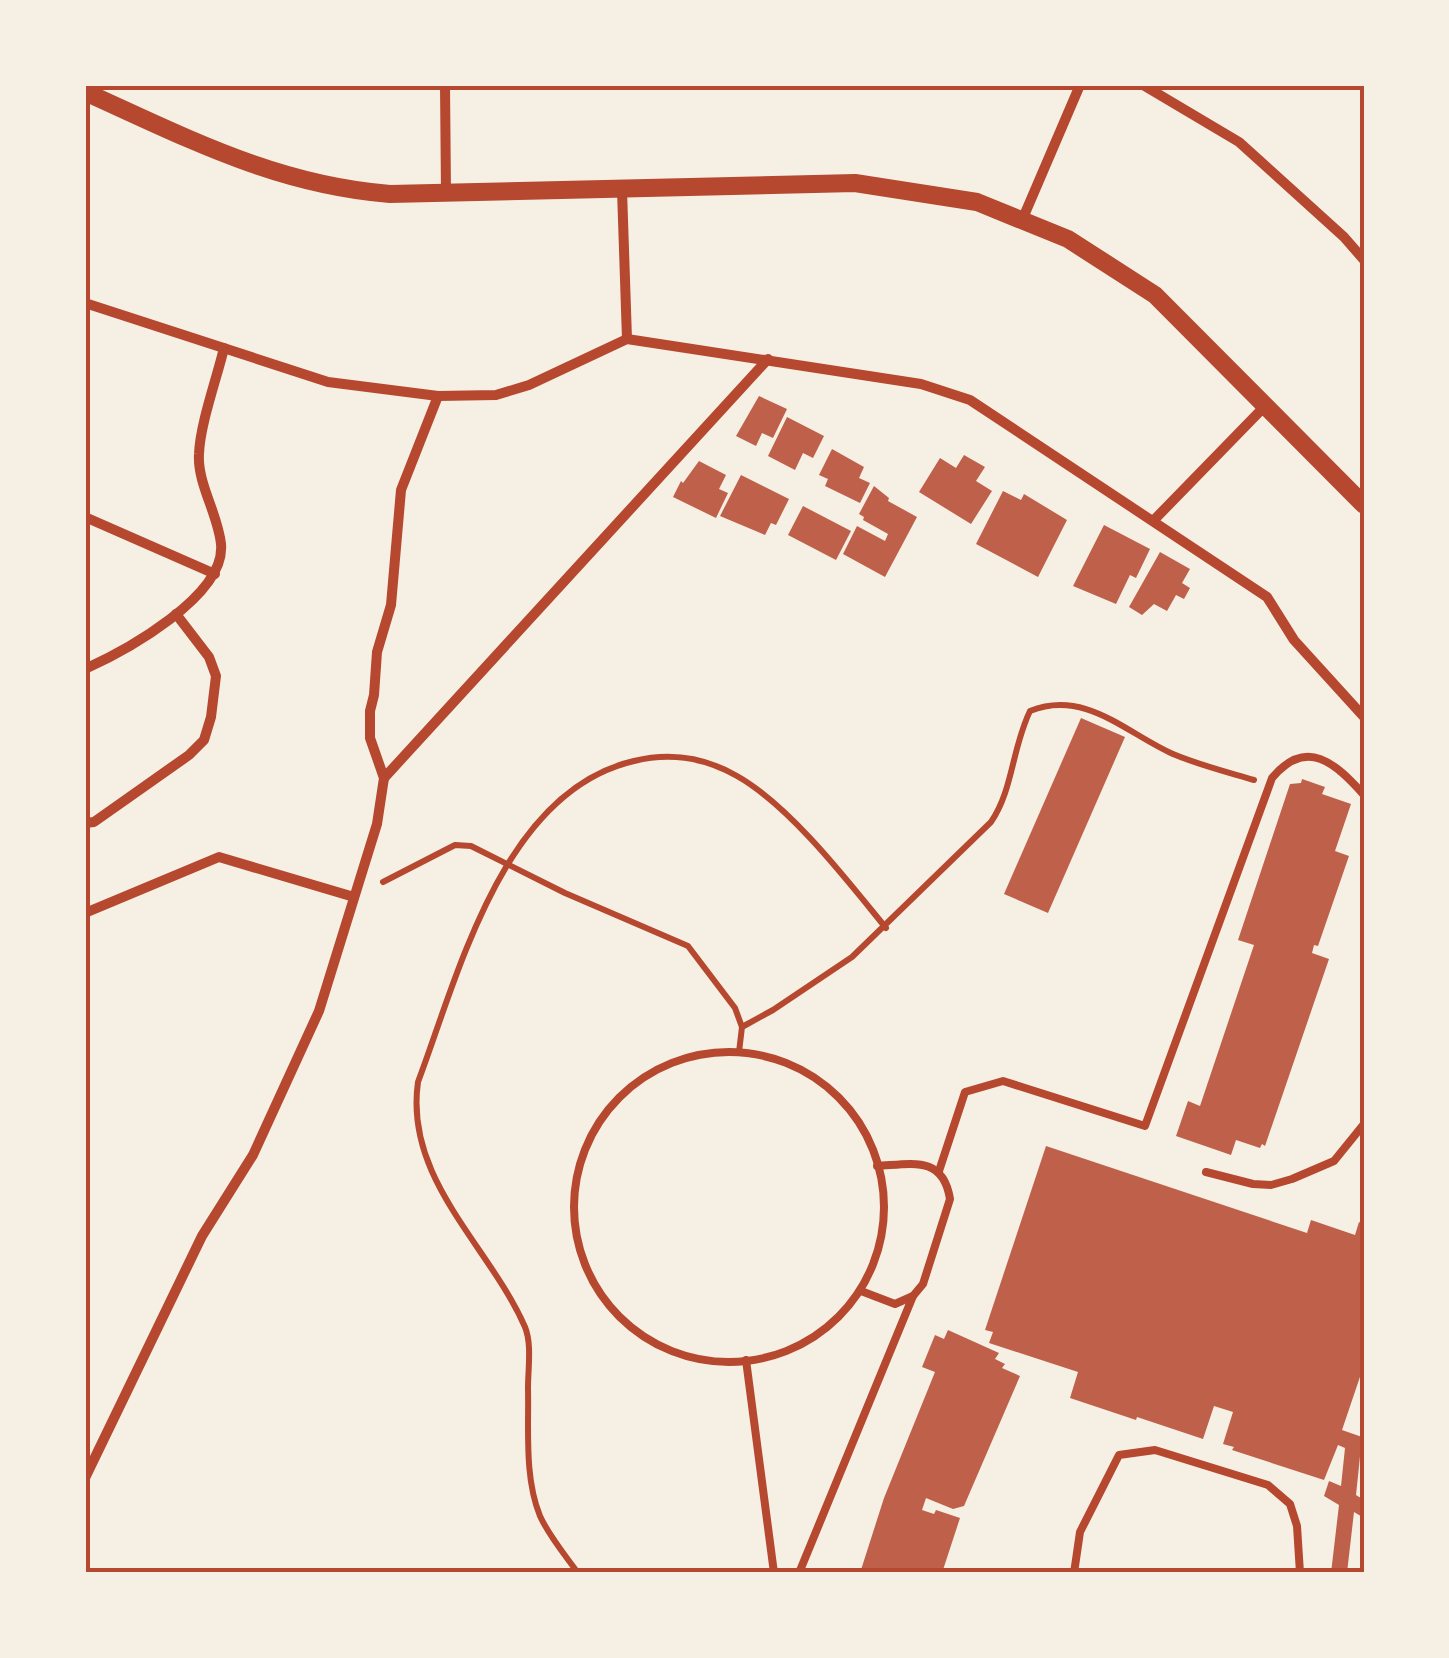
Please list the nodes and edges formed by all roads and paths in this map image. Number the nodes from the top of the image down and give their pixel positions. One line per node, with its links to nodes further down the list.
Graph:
1 (445, 85): 6 (street)
2 (1080, 85): 7 (street)
3 (1143, 85): 8 (street)
4 (85, 92): 6 (street)
5 (622, 190): 6 (street); 7 (street); 10 (street)
6 (446, 193)
7 (1022, 218): 14 (street)
8 (1364, 260)
9 (85, 303): 11 (street)
10 (626, 339): 12 (street); 13 (street)
11 (224, 348): 13 (street); 18 (street)
12 (768, 358): 17 (street); 22 (street)
13 (438, 396): 22 (street)
14 (1265, 406): 15 (street); 17 (street)
15 (1364, 505)
16 (85, 517): 18 (street)
17 (1154, 520): 21 (street)
18 (215, 574): 19 (street)
19 (176, 614): 20 (street); 25 (street)
20 (85, 669)
21 (1364, 718)
22 (384, 778): 27 (street)
23 (1270, 785): 24 (lane); 29 (path); 34 (lane)
24 (1364, 795)
25 (85, 822)
26 (509, 865): 27 (path); 29 (path); 30 (path); 40 (path)
27 (354, 897): 28 (street); 39 (street)
28 (85, 913)
29 (886, 928): 30 (path)
30 (742, 1027): 31 (path)
31 (740, 1052): 33 (lane); 38 (lane)
32 (1364, 1124): 35 (lane)
33 (877, 1166): 34 (lane); 36 (lane)
34 (939, 1171): 37 (lane)
35 (1206, 1172)
36 (860, 1291): 37 (lane); 38 (lane)
37 (913, 1296): 42 (lane)
38 (746, 1360): 41 (lane)
39 (85, 1478)
40 (578, 1573)
41 (774, 1573)
42 (799, 1573)
43 (1074, 1573): 44 (lane)
44 (1300, 1573)

